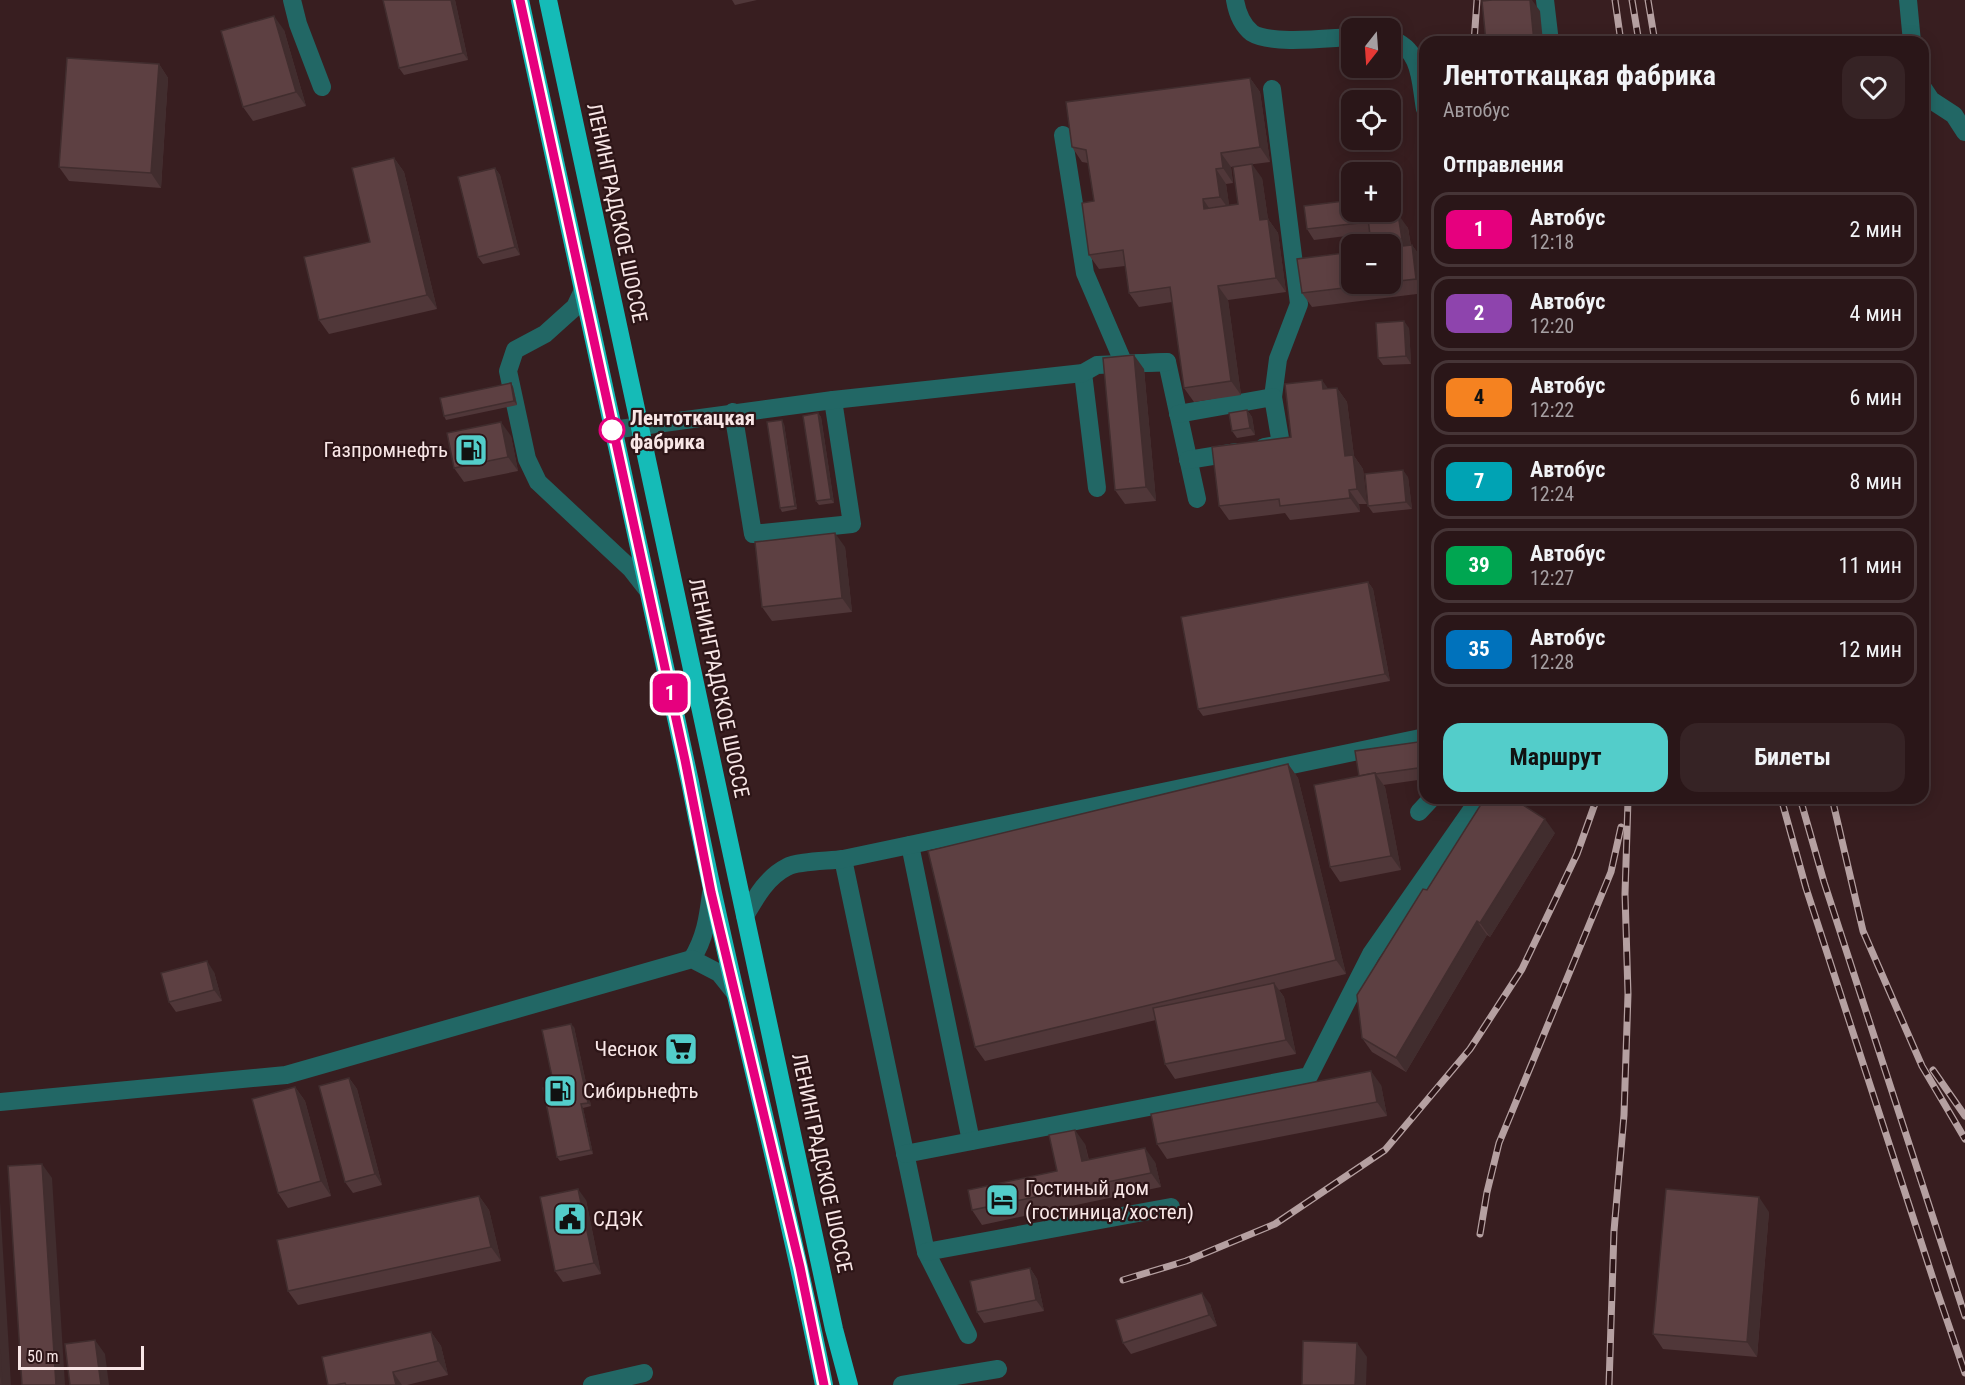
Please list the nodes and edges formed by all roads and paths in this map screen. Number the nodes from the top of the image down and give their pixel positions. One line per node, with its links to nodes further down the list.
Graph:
1 (292, 0): 12 (street)
2 (520, 0): 17 (highway, ЛЕНИНГРАДСКОЕ ШОССЕ)
3 (548, 0): 24 (highway, ЛЕНИНГРАДСКОЕ ШОССЕ)
4 (1235, 0): 9 (street)
5 (1545, 0): 7 (street)
6 (1908, 0): 8 (street)
7 (1549, 36)
8 (1911, 36)
9 (1341, 37)
10 (1401, 43): 11 (street)
11 (1419, 74)
12 (322, 87)
13 (1272, 89): 20 (street)
14 (1929, 97): 15 (street)
15 (1965, 132)
16 (1063, 135): 18 (street)
17 (583, 290): 25 (highway, ЛЕНИНГРАДСКОЕ ШОССЕ); 29 (street)
18 (1124, 364): 19 (street); 23 (street)
19 (1083, 373): 21 (street); 27 (street)
20 (1273, 397): 23 (street); 26 (street)
21 (833, 400): 22 (street); 22 (street)
22 (734, 412): 24 (street)
23 (1178, 414): 26 (street)
24 (638, 425): 25 (street); 37 (highway, ЛЕНИНГРАДСКОЕ ШОССЕ)
25 (612, 430): 29 (highway, ЛЕНИНГРАДСКОЕ ШОССЕ)
26 (1188, 460): 28 (street)
27 (1097, 488)
28 (1197, 499)
29 (649, 592): 36 (highway, ЛЕНИНГРАДСКОЕ ШОССЕ)
30 (1419, 738): 34 (street)
31 (1426, 804): 33 (street)
32 (1476, 804): 41 (street)
33 (1419, 812)
34 (910, 845): 35 (street); 41 (street)
35 (843, 859): 37 (street); 42 (street)
36 (711, 892): 38 (street); 39 (highway, ЛЕНИНГРАДСКОЕ ШОССЕ)
37 (745, 916): 50 (highway, ЛЕНИНГРАДСКОЕ ШОССЕ)
38 (692, 959): 39 (street); 40 (street)
39 (735, 993): 49 (highway, ЛЕНИНГРАДСКОЕ ШОССЕ)
40 (0, 1102)
41 (971, 1141): 42 (street)
42 (905, 1154): 44 (street)
43 (1171, 1207): 44 (street)
44 (926, 1252): 45 (street)
45 (968, 1335)
46 (998, 1369): 51 (street)
47 (644, 1373): 48 (street)
48 (592, 1385)
49 (824, 1385)
50 (849, 1385)
51 (902, 1385)

